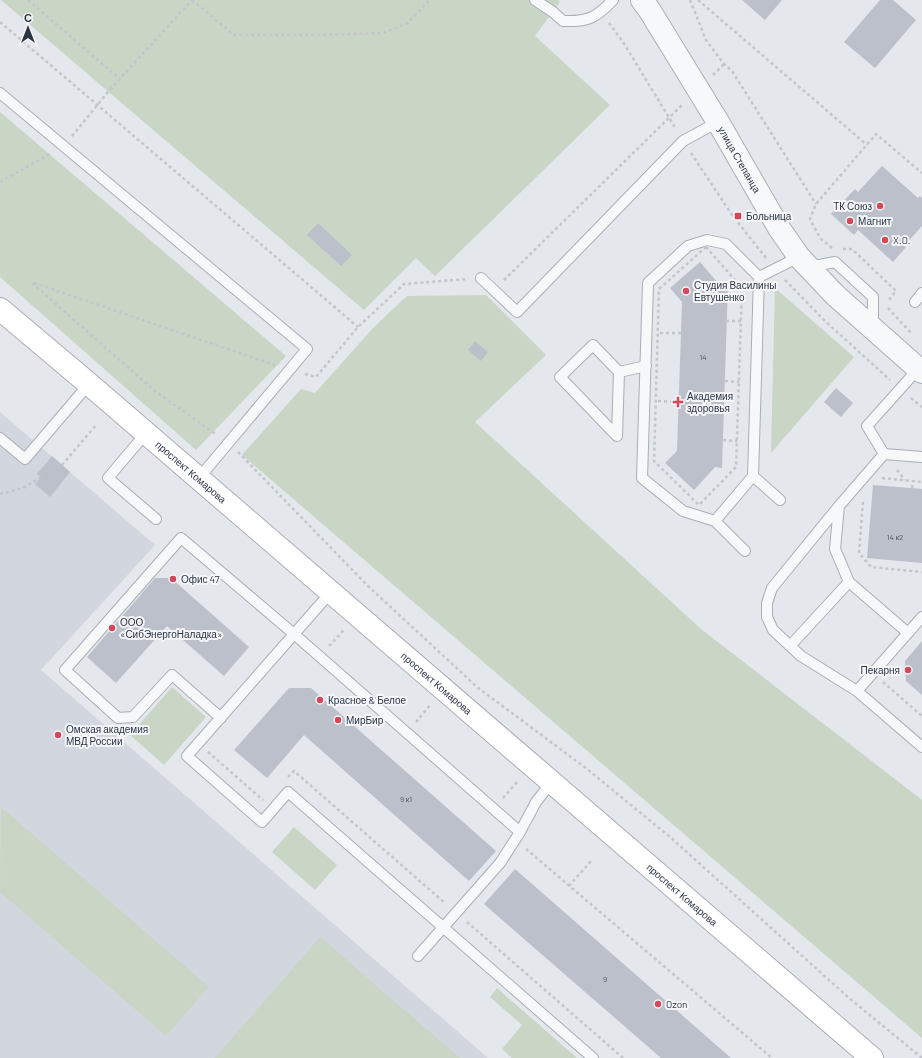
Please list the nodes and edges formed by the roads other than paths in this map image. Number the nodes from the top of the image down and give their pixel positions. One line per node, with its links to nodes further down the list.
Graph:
1 (535, 0): 2 (lane)
2 (613, 0)
3 (642, 0): 5 (street, улица Степанца)
4 (0, 93): 22 (lane)
5 (718, 122): 6 (street, улица Степанца); 8 (lane)
6 (803, 262): 7 (lane); 12 (street, улица Степанца); 12 (lane)
7 (759, 277): 13 (lane); 21 (lane)
8 (481, 278)
9 (922, 293): 10 (lane)
10 (914, 302)
11 (0, 309): 16 (main road, проспект Комарова)
12 (872, 329): 14 (street, улица Степанца)
13 (646, 366): 15 (lane); 26 (lane)
14 (920, 370): 19 (lane)
15 (619, 372): 15 (lane)
16 (89, 384): 17 (main road, проспект Комарова); 18 (lane)
17 (146, 433): 22 (main road, проспект Комарова); 25 (lane)
18 (0, 438)
19 (884, 454): 20 (lane); 24 (lane)
20 (922, 457)
21 (753, 476): 23 (lane); 26 (lane)
22 (199, 478): 29 (main road, проспект Комарова)
23 (780, 500)
24 (839, 506): 28 (lane); 33 (lane)
25 (156, 519)
26 (715, 521): 27 (lane)
27 (745, 551)
28 (849, 582): 31 (lane); 33 (lane)
29 (331, 592): 32 (lane); 37 (main road, проспект Комарова)
30 (922, 617): 31 (lane)
31 (908, 633): 34 (lane)
32 (294, 634): 35 (lane); 35 (lane); 38 (lane)
33 (790, 646): 34 (lane)
34 (857, 691): 36 (lane)
35 (221, 718): 39 (lane)
36 (922, 747)
37 (552, 783): 38 (lane); 42 (main road, проспект Комарова)
38 (517, 836): 39 (lane)
39 (444, 927): 40 (lane); 41 (lane)
40 (418, 956)
41 (593, 1058)
42 (872, 1058)

